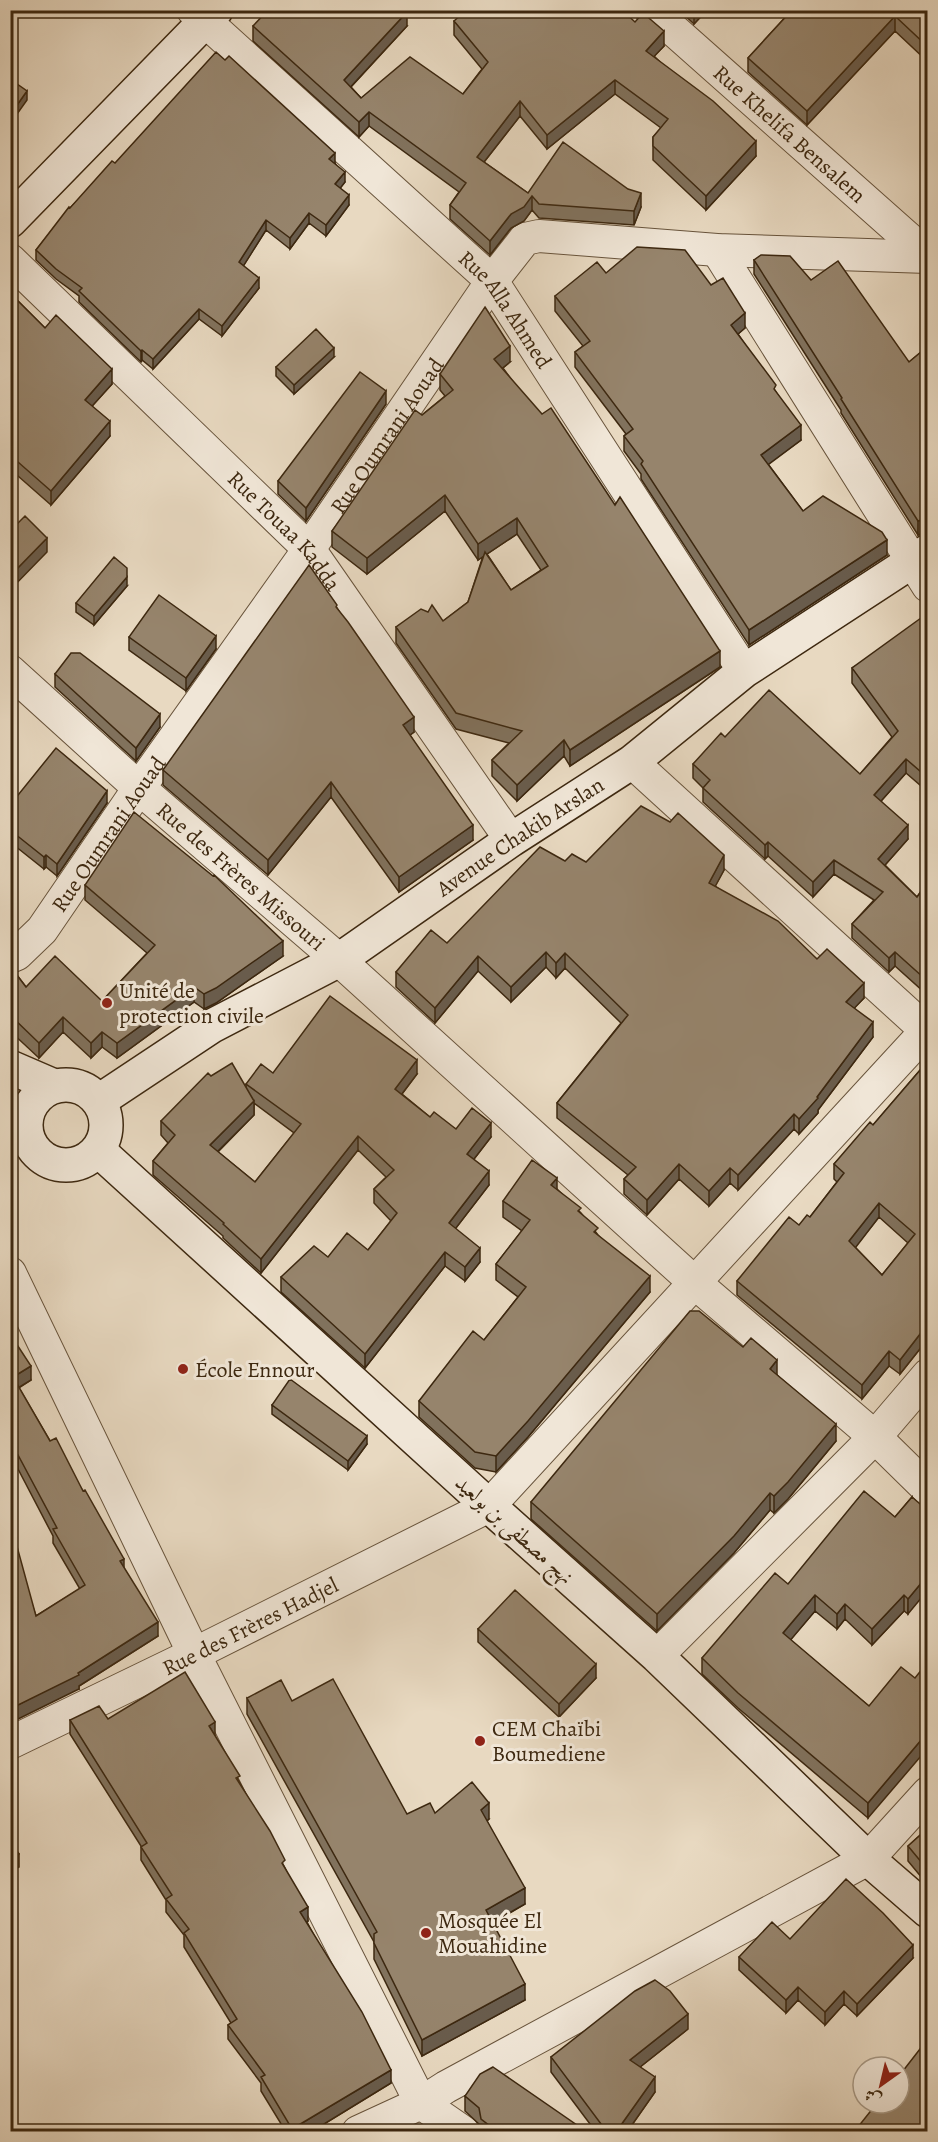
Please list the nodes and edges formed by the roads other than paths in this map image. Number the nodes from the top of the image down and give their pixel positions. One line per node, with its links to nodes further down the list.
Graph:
1 (651, 10): 4 (street, Rue Khelifa Bensalem)
2 (205, 14): 3 (main road); 9 (street, Rue Alla Ahmed)
3 (10, 221)
4 (890, 222): 5 (street); 7 (street, Rue Khelifa Bensalem)
5 (927, 223)
6 (717, 250): 7 (street, Rue Oumrani Aouad); 9 (street, Rue Oumrani Aouad); 11 (street)
7 (927, 257)
8 (10, 260): 10 (street, Rue Touaa Kadda)
9 (492, 281): 10 (street, Rue Oumrani Aouad); 12 (street, Rue Alla Ahmed)
10 (309, 549): 15 (street, Rue Oumrani Aouad); 16 (street, Rue Touaa Kadda)
11 (922, 566): 12 (main road, Avenue Chakib Arslan)
12 (744, 670): 14 (main road, Avenue Chakib Arslan)
13 (10, 671): 15 (street, Rue des Frères Missouri)
14 (632, 762): 16 (main road, Avenue Chakib Arslan); 19 (street)
15 (139, 788): 17 (street, Rue Oumrani Aouad); 18 (street, Rue des Frères Missouri)
16 (511, 840): 18 (main road, Avenue Chakib Arslan)
17 (10, 957)
18 (339, 960): 22 (main road, Avenue Chakib Arslan); 27 (street, Rue des Frères Missouri)
19 (927, 1030): 27 (street)
20 (10, 1067): 21 (main road)
21 (54, 1086): 22 (main road); 23 (main road)
22 (99, 1101): 25 (main road)
23 (19, 1103): 24 (main road)
24 (20, 1149): 25 (main road)
25 (98, 1150): 31 (main road, نهج مصطفى بن بولعيد)
26 (10, 1274): 32 (street)
27 (694, 1282): 29 (street, Rue des Frères Missouri); 31 (street)
28 (927, 1374): 29 (street)
29 (875, 1437): 30 (street, Rue des Frères Missouri); 33 (street)
30 (927, 1489)
31 (489, 1506): 32 (street, Rue des Frères Hadjel); 33 (main road, نهج مصطفى بن بولعيد)
32 (194, 1654): 34 (street, Rue des Frères Hadjel); 38 (street)
33 (657, 1656): 36 (main road, نهج مصطفى بن بولعيد)
34 (10, 1743)
35 (927, 1793): 36 (street)
36 (868, 1859): 37 (main road, نهج مصطفى بن بولعيد); 38 (street)
37 (927, 1911)
38 (421, 2103): 39 (street); 40 (street)
39 (358, 2132)
40 (463, 2132)

